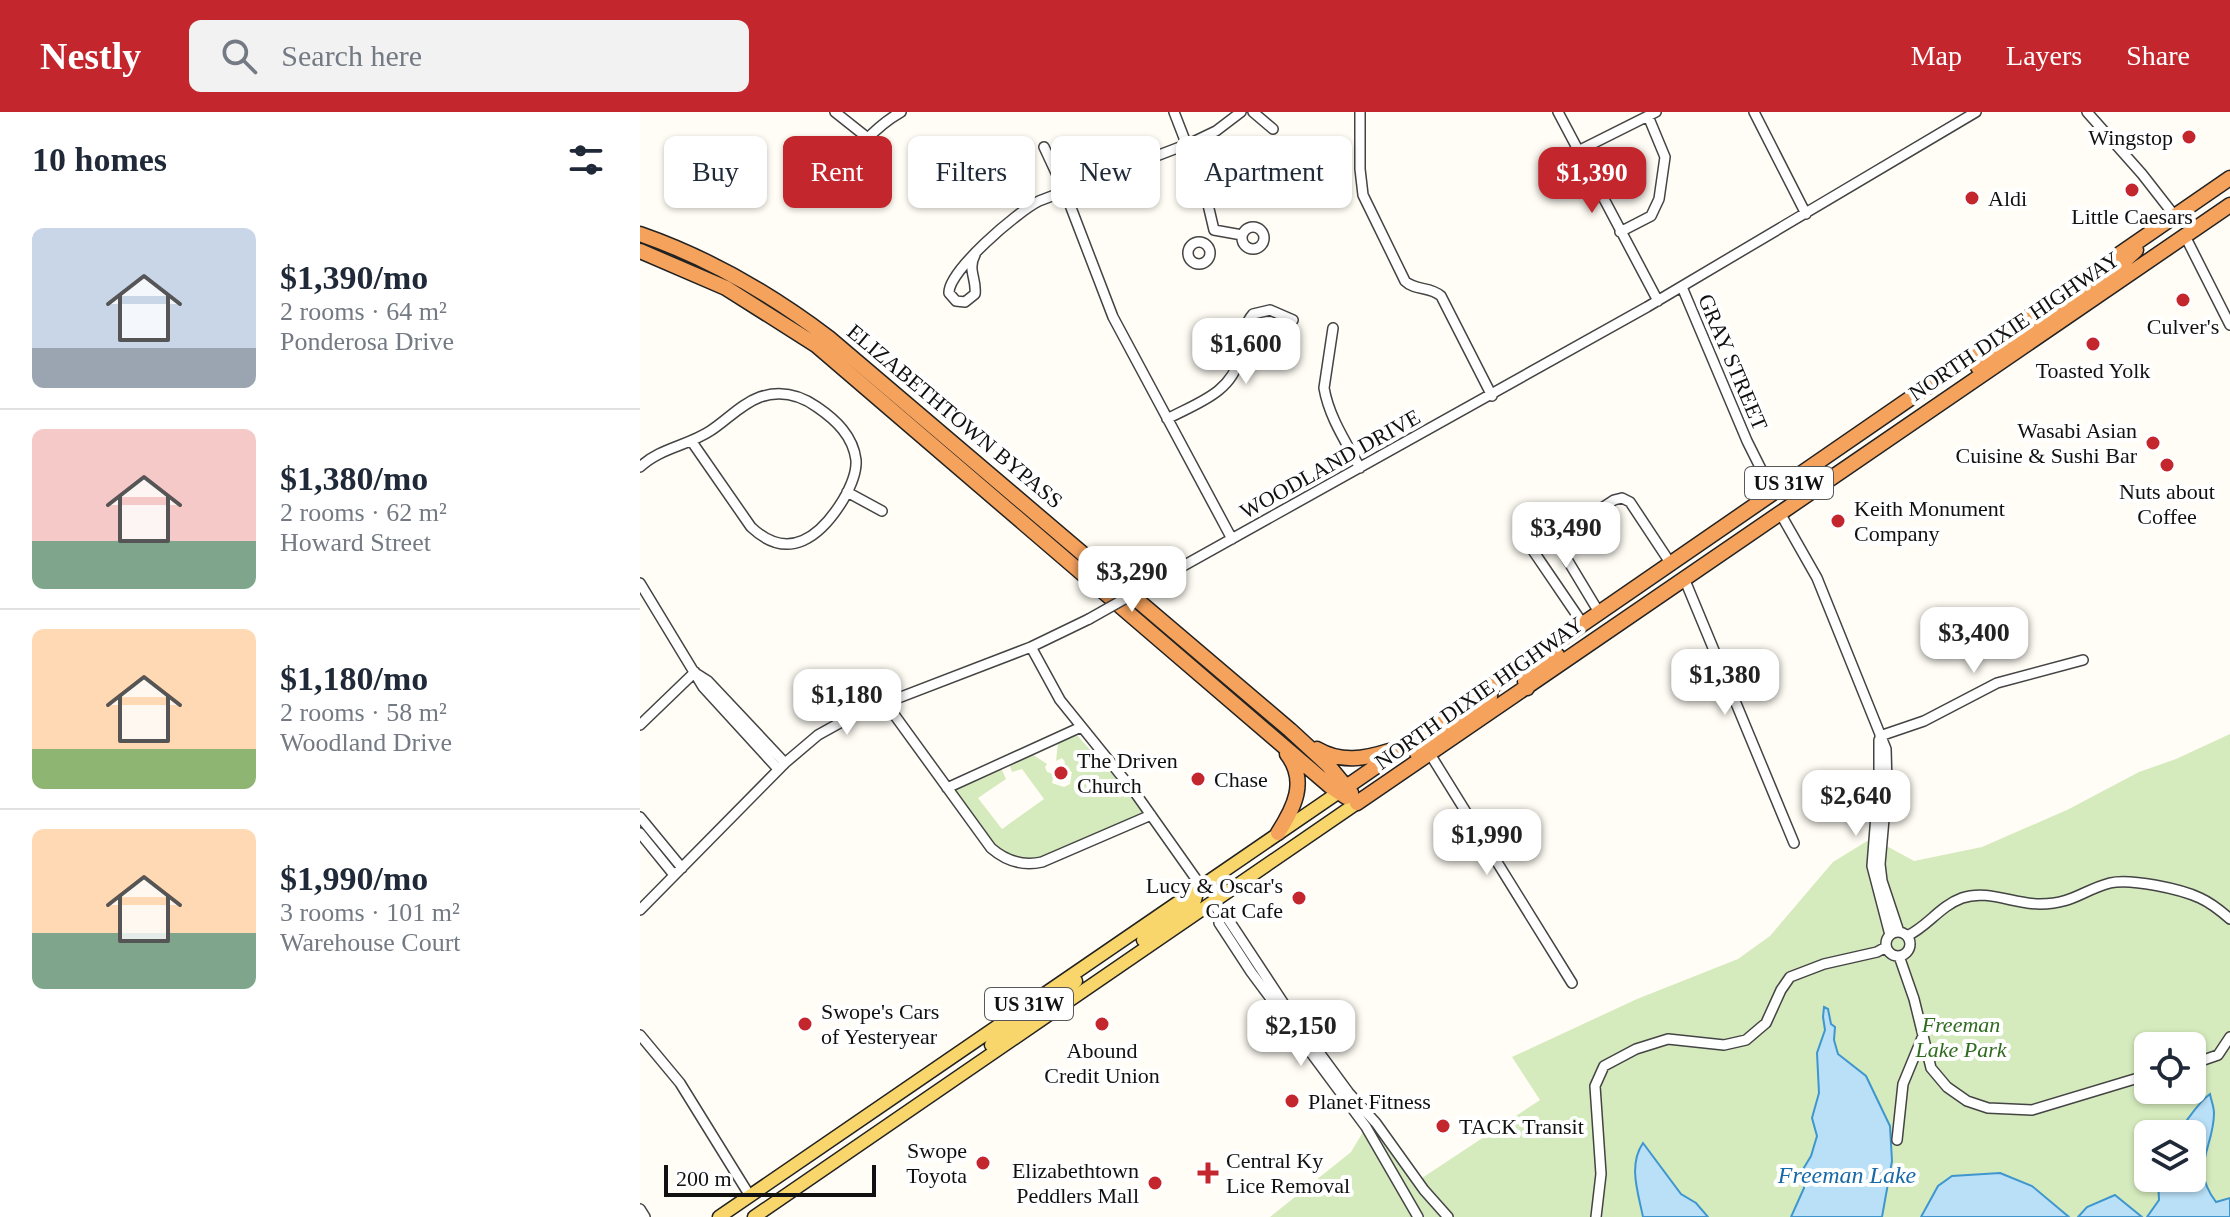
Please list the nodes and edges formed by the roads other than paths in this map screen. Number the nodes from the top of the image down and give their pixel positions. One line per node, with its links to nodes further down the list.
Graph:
1 (835, 112): 13 (street)
2 (901, 112): 14 (street)
3 (1174, 112): 15 (street)
4 (1241, 112): 16 (street)
5 (1253, 112): 12 (street)
6 (1360, 112): 44 (street)
7 (1558, 112): 18 (street)
8 (1754, 112): 25 (street)
9 (1976, 112): 25 (street, WOODLAND DRIVE)
10 (2087, 112): 26 (street)
11 (1652, 114): 18 (street); 29 (street)
12 (1273, 129)
13 (865, 136)
14 (872, 136)
15 (1184, 136)
16 (1205, 136)
17 (1044, 147): 19 (street)
18 (1578, 151): 29 (street)
19 (1051, 162)
20 (2230, 178): 26 (highway, NORTH DIXIE HIGHWAY / US 31W)
21 (1051, 197): 35 (street)
22 (2230, 205): 32 (highway, NORTH DIXIE HIGHWAY / US 31W)
23 (1071, 208): 46 (street)
24 (1209, 208): 28 (street)
25 (1806, 214): 36 (street, WOODLAND DRIVE)
26 (2174, 215): 27 (highway, NORTH DIXIE HIGHWAY / US 31W)
27 (2158, 226): 37 (highway, NORTH DIXIE HIGHWAY / US 31W); 40 (highway)
28 (1214, 230): 31 (street); 33 (street)
29 (1620, 232): 38 (street)
30 (640, 234): 71 (highway, ELIZABETHTOWN BYPASS)
31 (1242, 235)
32 (2185, 236): 40 (highway, NORTH DIXIE HIGHWAY / US 31W); 41 (street)
33 (1204, 243)
34 (640, 251): 72 (highway, ELIZABETHTOWN BYPASS)
35 (975, 255): 35 (street)
36 (1682, 287): 38 (street, WOODLAND DRIVE); 51 (street, GRAY STREET)
37 (2060, 294): 43 (highway, NORTH DIXIE HIGHWAY / US 31W); 45 (highway)
38 (1658, 301): 44 (street, WOODLAND DRIVE)
39 (1293, 320): 46 (street)
40 (2057, 324): 45 (highway, NORTH DIXIE HIGHWAY / US 31W)
41 (2230, 325)
42 (1333, 328): 49 (street)
43 (1966, 361): 51 (highway, NORTH DIXIE HIGHWAY / US 31W); 53 (highway)
44 (1492, 396): 49 (street, WOODLAND DRIVE)
45 (1943, 400): 53 (highway, NORTH DIXIE HIGHWAY / US 31W)
46 (1167, 419): 55 (street)
47 (692, 442): 48 (street); 50 (street); 50 (street)
48 (640, 467)
49 (1360, 468): 55 (street, WOODLAND DRIVE)
50 (847, 492): 52 (street)
51 (1773, 493): 56 (highway, NORTH DIXIE HIGHWAY / US 31W); 62 (highway)
52 (882, 511)
53 (1780, 513): 57 (highway, NORTH DIXIE HIGHWAY / US 31W); 73 (street)
54 (1521, 533): 61 (street)
55 (1232, 539): 63 (street, WOODLAND DRIVE, bridge)
56 (1671, 564): 59 (highway, NORTH DIXIE HIGHWAY / US 31W); 60 (street)
57 (1684, 578): 62 (highway, NORTH DIXIE HIGHWAY / US 31W); 85 (street)
58 (640, 583): 65 (street)
59 (1626, 596): 60 (highway, NORTH DIXIE HIGHWAY / US 31W); 67 (highway)
60 (1600, 614): 61 (highway, NORTH DIXIE HIGHWAY / US 31W)
61 (1583, 624): 66 (highway, NORTH DIXIE HIGHWAY / US 31W)
62 (1598, 637): 67 (highway, NORTH DIXIE HIGHWAY / US 31W)
63 (1031, 647): 68 (street, WOODLAND DRIVE); 70 (street)
64 (2083, 660): 73 (street)
65 (695, 672): 69 (street); 76 (street)
66 (1491, 685): 74 (highway, NORTH DIXIE HIGHWAY / US 31W); 77 (highway)
67 (1527, 688): 75 (highway, NORTH DIXIE HIGHWAY / US 31W)
68 (885, 702): 76 (street, WOODLAND DRIVE); 78 (street)
69 (640, 725)
70 (1081, 727): 78 (street); 81 (street)
71 (1290, 730): 74 (highway); 79 (highway, ELIZABETHTOWN BYPASS)
72 (1271, 735): 79 (highway, ELIZABETHTOWN BYPASS); 84 (highway)
73 (1880, 736): 93 (street)
74 (1401, 747): 79 (highway, US 31W)
75 (1430, 754): 77 (highway, NORTH DIXIE HIGHWAY / US 31W); 97 (street)
76 (782, 766): 86 (street, WOODLAND DRIVE)
77 (1403, 773): 80 (highway, NORTH DIXIE HIGHWAY / US 31W)
78 (947, 788): 81 (street)
79 (1343, 789): 80 (highway, ELIZABETHTOWN BYPASS); 84 (main road, US 31W)
80 (1357, 803): 89 (main road, NORTH DIXIE HIGHWAY / US 31W)
81 (1151, 815): 88 (street)
82 (640, 817): 86 (street)
83 (640, 833): 87 (street)
84 (1277, 834): 88 (main road, US 31W); 89 (main road)
85 (1794, 843)
86 (682, 868): 87 (street, WOODLAND DRIVE)
87 (674, 875): 90 (street, WOODLAND DRIVE)
88 (1201, 886): 92 (main road, US 31W); 96 (main road)
89 (1216, 907): 96 (main road, NORTH DIXIE HIGHWAY / US 31W); 118 (street); 119 (street)
90 (640, 910)
91 (2230, 919): 93 (street)
92 (1139, 929): 98 (main road, US 31W); 99 (main road)
93 (1899, 934): 94 (street); 95 (street)
94 (1886, 947): 95 (street); 120 (street)
95 (1899, 956): 103 (street)
96 (1130, 958): 99 (main road, NORTH DIXIE HIGHWAY / US 31W)
97 (1572, 983)
98 (1034, 1000): 100 (main road, US 31W); 108 (main road)
99 (1045, 1017): 108 (main road, NORTH DIXIE HIGHWAY / US 31W)
100 (989, 1032): 107 (main road, US 31W); 108 (main road)
101 (640, 1035): 112 (street)
102 (2230, 1037): 104 (street)
103 (1922, 1038): 106 (street); 110 (street)
104 (2226, 1052): 105 (street)
105 (2206, 1059)
106 (2134, 1079)
107 (907, 1088): 109 (main road, US 31W); 111 (main road)
108 (922, 1102): 111 (main road, NORTH DIXIE HIGHWAY / US 31W)
109 (833, 1139): 112 (main road, US 31W); 116 (main road)
110 (1897, 1140)
111 (821, 1171): 117 (main road, NORTH DIXIE HIGHWAY / US 31W)
112 (750, 1196): 115 (main road, US 31W)
113 (640, 1209): 114 (street)
114 (645, 1217)
115 (719, 1217)
116 (733, 1217)
117 (754, 1217)
118 (1418, 1217)
119 (1450, 1217)
120 (1596, 1217)

